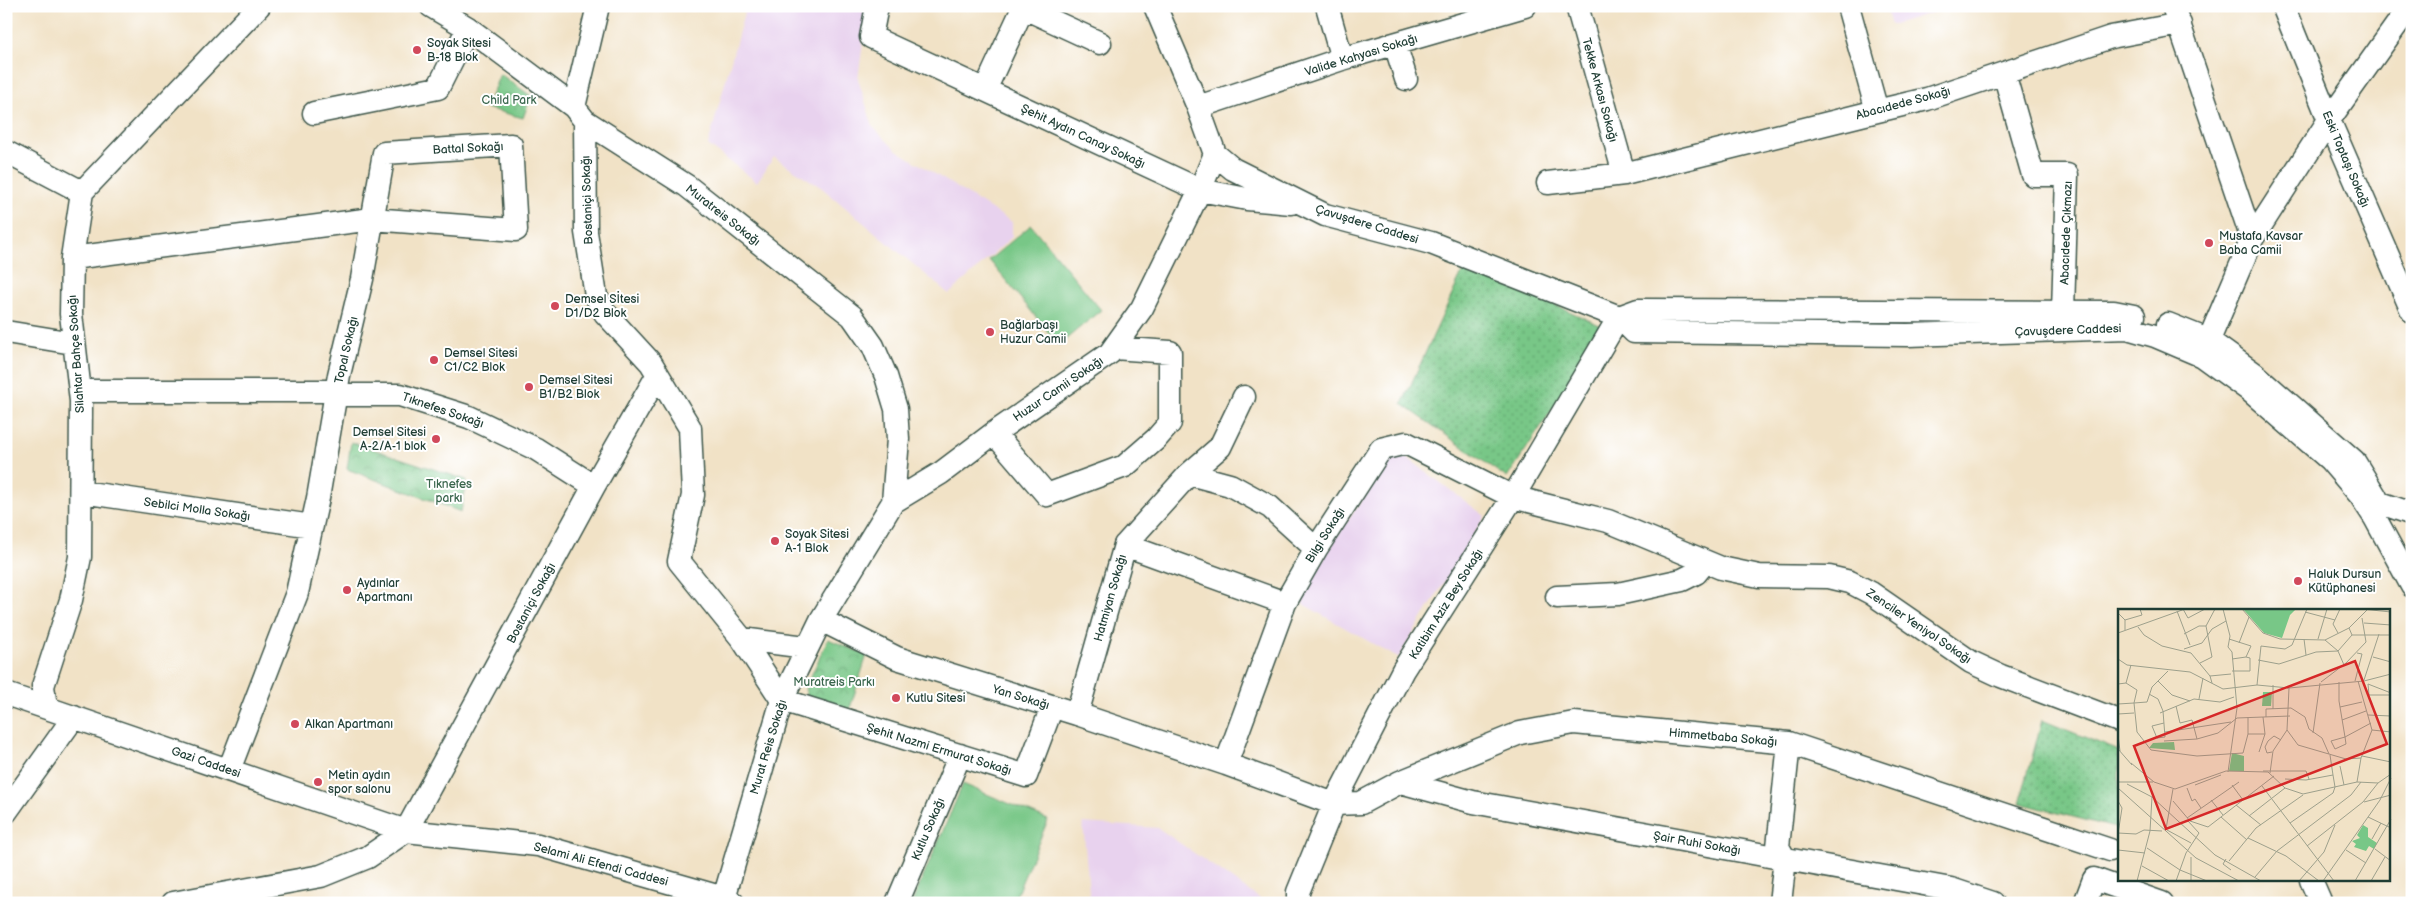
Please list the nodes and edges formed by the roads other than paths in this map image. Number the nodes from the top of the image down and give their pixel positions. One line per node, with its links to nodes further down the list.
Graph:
1 (258, 6): 31 (street)
2 (431, 6): 14 (street, Muratreis Sokağı)
3 (598, 6): 24 (street, Bostaniçi Sokağı)
4 (877, 6): 20 (street, Şehit Aydın Canay Sokağı)
5 (1155, 6): 21 (street)
6 (1327, 6): 17 (street)
7 (1525, 6): 16 (street, Valide Kahyası Sokağı)
8 (1577, 6): 28 (street, Tekke Arkası Sokağı)
9 (1848, 6): 22 (street)
10 (2283, 6): 25 (street, Eski Toptaşı Sokağı)
11 (2410, 6): 25 (street)
12 (1023, 7): 15 (street); 20 (street)
13 (2177, 12): 18 (street, Abacıdede Sokağı); 34 (street)
14 (468, 28): 23 (street); 24 (street, Muratreis Sokağı)
15 (1100, 43)
16 (1396, 44): 17 (street, Valide Kahyası Sokağı); 19 (street)
17 (1342, 59): 21 (street, Valide Kahyası Sokağı)
18 (2004, 73): 22 (street, Abacıdede Sokağı); 38 (street, Abacıdede Çıkmazı)
19 (1406, 79)
20 (986, 90): 30 (street, Şehit Aydın Canay Sokağı)
21 (1198, 107): 27 (street)
22 (1877, 111): 28 (street, Abacıdede Sokağı)
23 (314, 113)
24 (579, 114): 45 (street, Bostaniçi Sokağı); 56 (street, Muratreis Sokağı)
25 (2329, 120): 34 (street); 36 (street, Eski Toptaşı Sokağı)
26 (6, 152): 31 (street)
27 (1215, 154): 30 (street, Huzur Camii Sokağı); 32 (street, Çavuşdere Caddesi)
28 (1624, 174): 29 (street, Abacıdede Sokağı)
29 (1548, 183)
30 (1200, 190): 32 (street, Şehit Aydın Canay Sokağı); 43 (street, Huzur Camii Sokağı)
31 (82, 192): 35 (street, Silahtar Bahçe Sokağı)
32 (1304, 204): 39 (street, Çavuşdere Caddesi)
33 (372, 219): 33 (street, Battal Sokağı); 35 (street); 47 (street, Topal Sokağı)
34 (2252, 239): 44 (street)
35 (72, 258): 42 (street, Silahtar Bahçe Sokağı)
36 (2412, 311)
37 (1891, 312): 38 (street, Çavuşdere Caddesi); 39 (street, Çavuşdere Caddesi); 41 (street)
38 (2063, 312): 44 (street, Çavuşdere Caddesi)
39 (1619, 317): 41 (street, Çavuşdere Caddesi); 54 (street, Katibim Aziz Bey Sokağı)
40 (6, 332): 42 (street)
41 (1889, 335): 44 (street, Çavuşdere Caddesi)
42 (73, 343): 46 (street, Silahtar Bahçe Sokağı)
43 (1114, 348): 49 (street, Huzur Camii Sokağı); 49 (street)
44 (2205, 348): 53 (street, Çavuşdere Caddesi)
45 (657, 376): 51 (street, Bostaniçi Sokağı); 67 (street, Bostaniçi Sokağı)
46 (80, 391): 47 (street, Tıknefes Sokağı); 52 (street, Silahtar Bahçe Sokağı)
47 (336, 393): 51 (street, Tıknefes Sokağı); 58 (street, Topal Sokağı)
48 (1244, 397): 50 (street, Hatmiyan Sokağı)
49 (994, 433): 56 (street, Huzur Camii Sokağı)
50 (1189, 474): 59 (street, Hatmiyan Sokağı); 60 (street)
51 (594, 486): 83 (street, Bostaniçi Sokağı)
52 (82, 492): 58 (street, Sebilci Molla Sokağı); 71 (street, Silahtar Bahçe Sokağı)
53 (2369, 493): 55 (street); 57 (street); 61 (street, Çavuşdere Caddesi); 63 (street, Çavuşdere Caddesi)
54 (1514, 497): 60 (street, Bilgi Sokağı); 62 (street, Zenciler Yeniyol Sokağı); 81 (street, Katibim Aziz Bey Sokağı)
55 (2412, 498)
56 (894, 502): 66 (street, Murat Reis Sokağı)
57 (2412, 514)
58 (312, 526): 79 (street, Topal Sokağı)
59 (1125, 545): 65 (street); 73 (street, Hatmiyan Sokağı)
60 (1316, 549): 65 (street, Bilgi Sokağı)
61 (2412, 561)
62 (1705, 562): 64 (street); 75 (street, Zenciler Yeniyol Sokağı)
63 (2412, 586)
64 (1557, 597)
65 (1285, 603): 78 (street)
66 (821, 620): 68 (street, Murat Reis Sokağı); 72 (street, Yan Sokağı)
67 (742, 639): 68 (street); 70 (street, Bostaniçi Sokağı)
68 (806, 647): 70 (street, Murat Reis Sokağı)
69 (6, 694): 71 (street, Gazi Caddesi)
70 (782, 700): 77 (street, Şehit Nazmi Ermurat Sokağı); 87 (street, Murat Reis Sokağı)
71 (46, 707): 74 (street, Gazi Caddesi)
72 (1052, 707): 73 (street, Yan Sokağı); 77 (street, Şehit Nazmi Ermurat Sokağı)
73 (1077, 714): 78 (street, Yan Sokağı)
74 (74, 717): 79 (street, Gazi Caddesi); 82 (street)
75 (2118, 721)
76 (1789, 743): 80 (street, Himmetbaba Sokağı); 84 (street, Himmetbaba Sokağı); 85 (street)
77 (960, 755): 89 (street, Kutlu Sokağı)
78 (1226, 764): 81 (street, Yan Sokağı)
79 (229, 770): 83 (street, Gazi Caddesi)
80 (1400, 782): 81 (street, Himmetbaba Sokağı); 85 (street, Şair Ruhi Sokağı)
81 (1334, 804): 90 (street, Katibim Aziz Bey Sokağı)
82 (6, 812)
83 (406, 831): 87 (street, Selami Ali Efendi Caddesi); 88 (street)
84 (2110, 850)
85 (1785, 859): 91 (street); 92 (street, Şair Ruhi Sokağı)
86 (2312, 882): 95 (street)
87 (728, 900)
88 (173, 903)
89 (897, 903)
90 (1298, 903)
91 (1780, 903)
92 (1993, 903)
93 (2085, 903): 94 (street)
94 (2162, 903)
95 (2321, 903)

